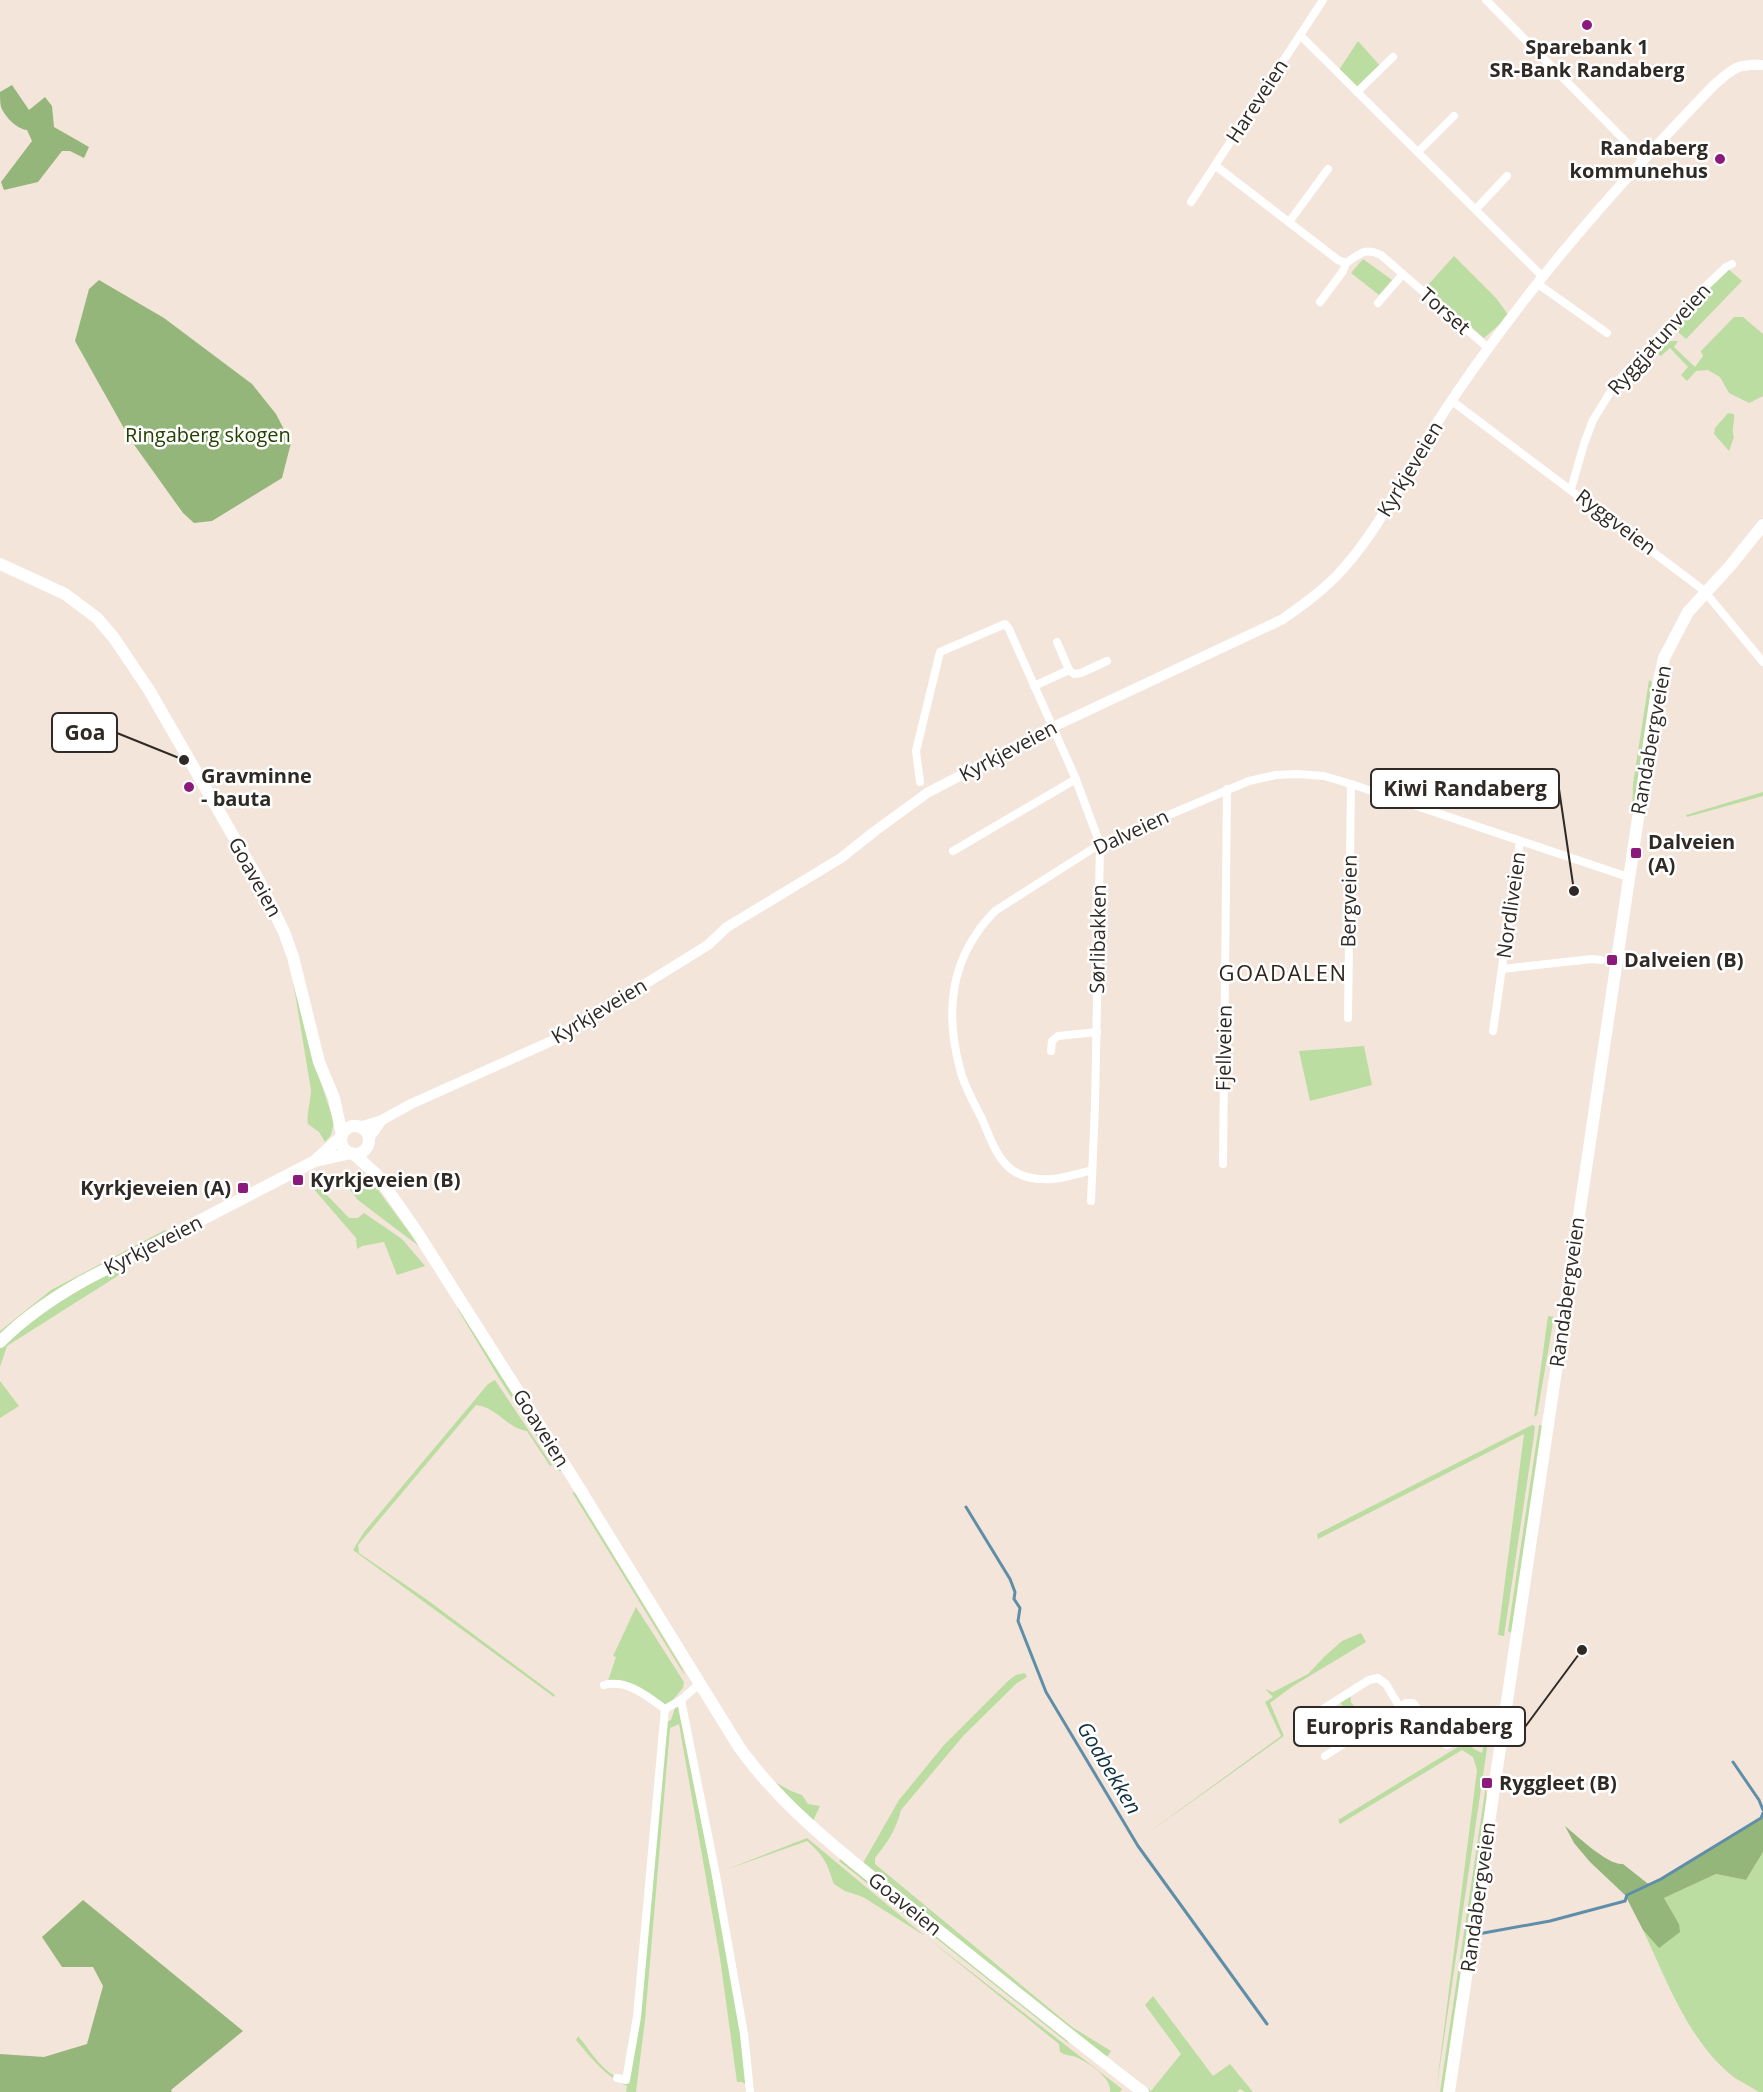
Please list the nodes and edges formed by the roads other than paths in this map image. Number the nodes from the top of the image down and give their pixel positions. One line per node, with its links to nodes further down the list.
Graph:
1 (1323, 0): 3 (street, Hareveien)
2 (1486, 0): 9 (street)
3 (1300, 35): 6 (street); 10 (street, Hareveien)
4 (1393, 57): 6 (street)
5 (1763, 65): 9 (street, Kyrkjeveien)
6 (1357, 92): 8 (street)
7 (1454, 116): 8 (street)
8 (1418, 152): 14 (street)
9 (1643, 159): 19 (street, Kyrkjeveien)
10 (1216, 166): 13 (street, Hareveien); 15 (street)
11 (1328, 170): 15 (street)
12 (1507, 176): 14 (street)
13 (1191, 202)
14 (1476, 208): 19 (street)
15 (1289, 222): 16 (street)
16 (1346, 263): 18 (street, Torset); 20 (street)
17 (1732, 264): 25 (street, Ryggjatunveien)
18 (1403, 274): 21 (street, Torset); 23 (street, Torset)
19 (1540, 280): 22 (street); 23 (street, Kyrkjeveien)
20 (1320, 302)
21 (1378, 303)
22 (1607, 333)
23 (1488, 348): 24 (street, Kyrkjeveien)
24 (1452, 400): 25 (street, Ryggveien); 34 (street, Kyrkjeveien)
25 (1571, 489): 28 (street, Ryggveien)
26 (1763, 525): 28 (main road, Randabergveien)
27 (0, 564): 49 (main road, Goaveien)
28 (1706, 592): 31 (street, Ryggveien); 42 (main road, Randabergveien)
29 (1057, 642): 32 (street)
30 (1107, 661): 32 (street)
31 (1763, 662)
32 (1069, 670): 33 (street)
33 (1034, 686): 34 (street, Sørlibakken); 36 (street, Sørlibakken)
34 (1053, 727): 35 (street, Sørlibakken); 50 (street, Kyrkjeveien)
35 (1076, 779): 40 (street, Sørlibakken); 41 (street)
36 (920, 782)
37 (1351, 784): 38 (street, Dalveien); 39 (street, Dalveien); 45 (street, Bergveien)
38 (1227, 789): 40 (street, Dalveien); 56 (street, Fjellveien)
39 (1520, 841): 42 (street, Dalveien); 44 (street, Nordliveien)
40 (1100, 844): 47 (street, Sørlibakken); 57 (street, Dalveien)
41 (953, 850)
42 (1628, 877): 67 (main road, Randabergveien)
43 (1601, 960): 44 (street, Nordliveien)
44 (1502, 969): 46 (street, Nordliveien)
45 (1348, 1018)
46 (1493, 1031)
47 (1097, 1032): 48 (street); 57 (street, Sørlibakken)
48 (1051, 1051)
49 (334, 1098): 51 (main road, Goaveien); 52 (main road, Goaveien)
50 (382, 1120): 51 (street, Kyrkjeveien); 53 (street, Kyrkjeveien)
51 (358, 1127): 52 (main road); 53 (main road, Goaveien)
52 (341, 1136): 54 (main road, Goaveien); 55 (main road, Kyrkjeveien)
53 (368, 1142): 54 (main road); 58 (main road, Goaveien)
54 (352, 1154): 55 (main road, Kyrkjeveien); 58 (main road, Goaveien)
55 (315, 1161): 60 (main road, Kyrkjeveien)
56 (1223, 1164)
57 (1092, 1170): 59 (street, Sørlibakken)
58 (376, 1175): 61 (main road, Goaveien)
59 (1090, 1201)
60 (0, 1342)
61 (699, 1684): 63 (street); 71 (main road, Goaveien)
62 (604, 1685): 65 (street)
63 (681, 1700): 65 (street); 70 (street)
64 (1400, 1706): 66 (street); 67 (street); 68 (street)
65 (665, 1709): 69 (street)
66 (1312, 1716)
67 (1503, 1729): 72 (main road, Randabergveien)
68 (1325, 1756)
69 (617, 2078)
70 (750, 2092)
71 (1143, 2092)
72 (1449, 2092)

